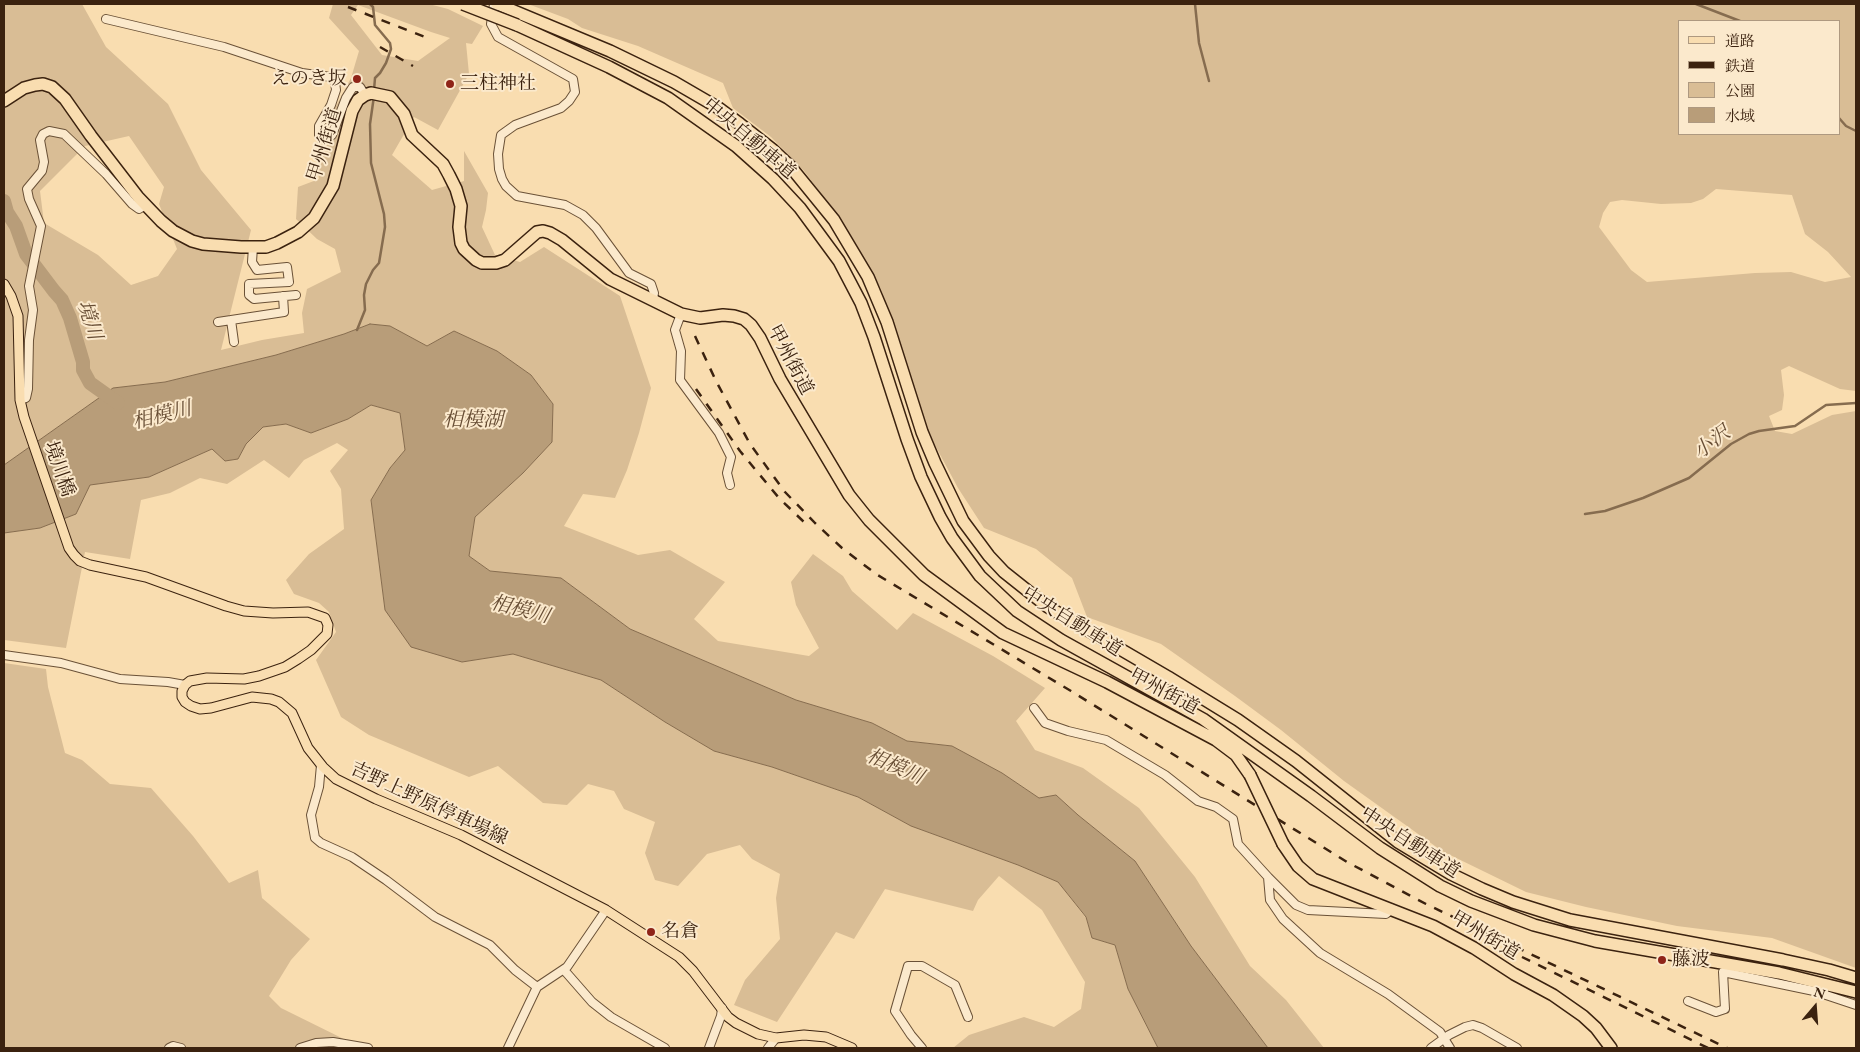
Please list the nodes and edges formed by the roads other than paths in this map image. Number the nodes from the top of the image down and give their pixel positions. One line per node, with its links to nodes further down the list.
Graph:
1 (463, 4): 28 (highway, 中央自動車道, bridge)
2 (496, 4): 11 (street); 26 (highway, 中央自動車道)
3 (106, 19): 4 (street)
4 (372, 94): 7 (highway, 甲州街道); 11 (highway, 甲州街道)
5 (4, 101): 6 (highway, 甲州街道)
6 (146, 205): 7 (highway, 甲州街道); 16 (street)
7 (253, 247): 10 (street)
8 (4, 284): 16 (main road)
9 (296, 295): 10 (street)
10 (283, 296): 13 (street)
11 (653, 299): 12 (highway, 甲州街道)
12 (681, 314): 17 (street); 24 (highway, 甲州街道, bridge)
13 (231, 320): 14 (street); 15 (street)
14 (218, 322)
15 (234, 342)
16 (20, 400): 19 (main road, 境川橋)
17 (730, 485)
18 (4, 655): 19 (street)
19 (185, 685): 21 (main road, 吉野上野原停車場線)
20 (1034, 708): 22 (street)
21 (321, 765): 23 (main road, 吉野上野原停車場線); 27 (street)
22 (1268, 877): 24 (street); 34 (street)
23 (606, 910): 25 (street); 31 (main road, 吉野上野原停車場線)
24 (1392, 910): 48 (highway, 甲州街道)
25 (564, 970): 27 (street); 40 (street)
26 (1856, 978)
27 (537, 987): 39 (street)
28 (1856, 992)
29 (1688, 1001): 30 (street)
30 (1856, 1005)
31 (722, 1008): 33 (main road, 吉野上野原停車場線); 41 (street)
32 (968, 1017): 44 (street)
33 (776, 1038): 42 (street); 43 (main road, 吉野上野原停車場線)
34 (1444, 1038): 45 (street); 46 (street); 47 (street)
35 (169, 1048): 36 (street)
36 (181, 1048)
37 (300, 1048): 38 (street)
38 (368, 1048)
39 (508, 1048)
40 (665, 1048)
41 (709, 1048)
42 (768, 1048)
43 (852, 1048)
44 (922, 1048)
45 (1431, 1048)
46 (1450, 1048)
47 (1517, 1048)
48 (1612, 1048)

